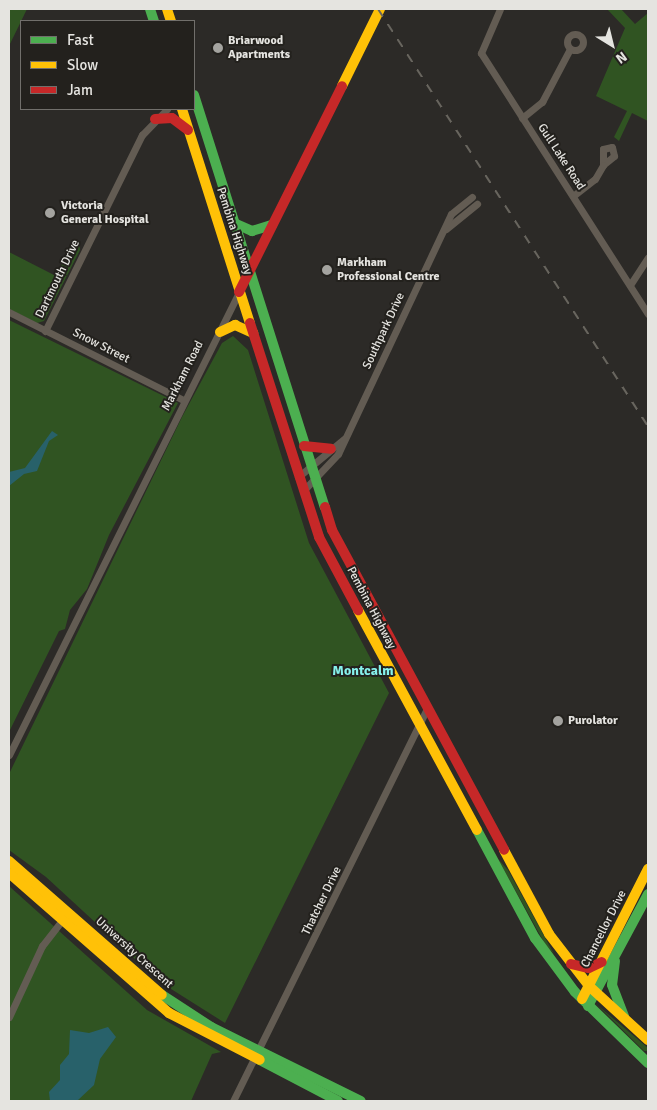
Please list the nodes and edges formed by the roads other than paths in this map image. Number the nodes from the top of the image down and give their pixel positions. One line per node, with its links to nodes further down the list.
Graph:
1 (380, 9): 16 (main road, Markham Road)
2 (500, 9): 9 (street, Gull Lake Road)
3 (570, 49): 9 (street)
4 (195, 100): 15 (main road, Pembina Highway)
5 (161, 110): 8 (main road)
6 (166, 110): 8 (street, Dartmouth Drive)
7 (182, 110): 10 (main road, Pembina Highway)
8 (155, 118): 10 (main road); 24 (street, Dartmouth Drive)
9 (522, 118): 12 (street, Gull Lake Road)
10 (189, 131): 21 (main road, Pembina Highway)
11 (603, 165): 12 (street)
12 (573, 196): 20 (street, Gull Lake Road)
13 (472, 197): 17 (street, Southpark Drive)
14 (477, 204): 17 (street, Southpark Drive)
15 (234, 223): 16 (main road); 19 (main road, Pembina Highway)
16 (272, 225): 19 (main road, Markham Road)
17 (444, 231): 28 (street, Southpark Drive)
18 (648, 257): 20 (street)
19 (249, 271): 21 (main road, Markham Road); 29 (main road, Pembina Highway)
20 (630, 285): 23 (street, Gull Lake Road)
21 (239, 292): 25 (street, Markham Road); 26 (main road, Pembina Highway)
22 (9, 312): 24 (street, Snow Street)
23 (648, 314)
24 (45, 330): 27 (street, Snow Street)
25 (220, 332): 26 (main road); 27 (street, Markham Road)
26 (253, 333): 32 (main road, Pembina Highway)
27 (184, 400): 37 (street, Markham Road)
28 (344, 439): 30 (street, Southpark Drive); 33 (street, Southpark Drive)
29 (304, 446): 30 (main road); 31 (main road, Pembina Highway)
30 (331, 449): 31 (street, Southpark Drive)
31 (310, 467): 32 (street, Southpark Drive); 33 (main road, Pembina Highway)
32 (298, 477): 34 (main road, Pembina Highway)
33 (313, 479): 34 (street, Southpark Drive); 35 (main road, Pembina Highway)
34 (303, 491): 36 (main road, Pembina Highway)
35 (427, 708): 36 (street, Thatcher Drive); 45 (main road, Pembina Highway)
36 (421, 727): 47 (main road, Pembina Highway); 51 (street, Thatcher Drive)
37 (9, 755)
38 (9, 861): 51 (main road, University Crescent)
39 (648, 869): 44 (main road, Chancellor Drive)
40 (9, 872): 42 (main road, University Crescent)
41 (648, 894): 43 (main road, Chancellor Drive)
42 (63, 919): 48 (street); 51 (main road, University Crescent)
43 (615, 961): 46 (main road, Chancellor Drive); 49 (main road)
44 (602, 962): 45 (main road); 46 (main road, Chancellor Drive)
45 (570, 963): 46 (main road, Pembina Highway)
46 (592, 989): 47 (main road, Chancellor Drive); 49 (main road, Pembina Highway)
47 (585, 1002): 52 (main road, Pembina Highway)
48 (9, 1017)
49 (625, 1021): 50 (main road, Pembina Highway)
50 (648, 1040)
51 (257, 1055): 53 (street, Thatcher Drive); 54 (main road, University Crescent); 55 (main road, University Crescent)
52 (648, 1063)
53 (233, 1101)
54 (338, 1101)
55 (361, 1101)

